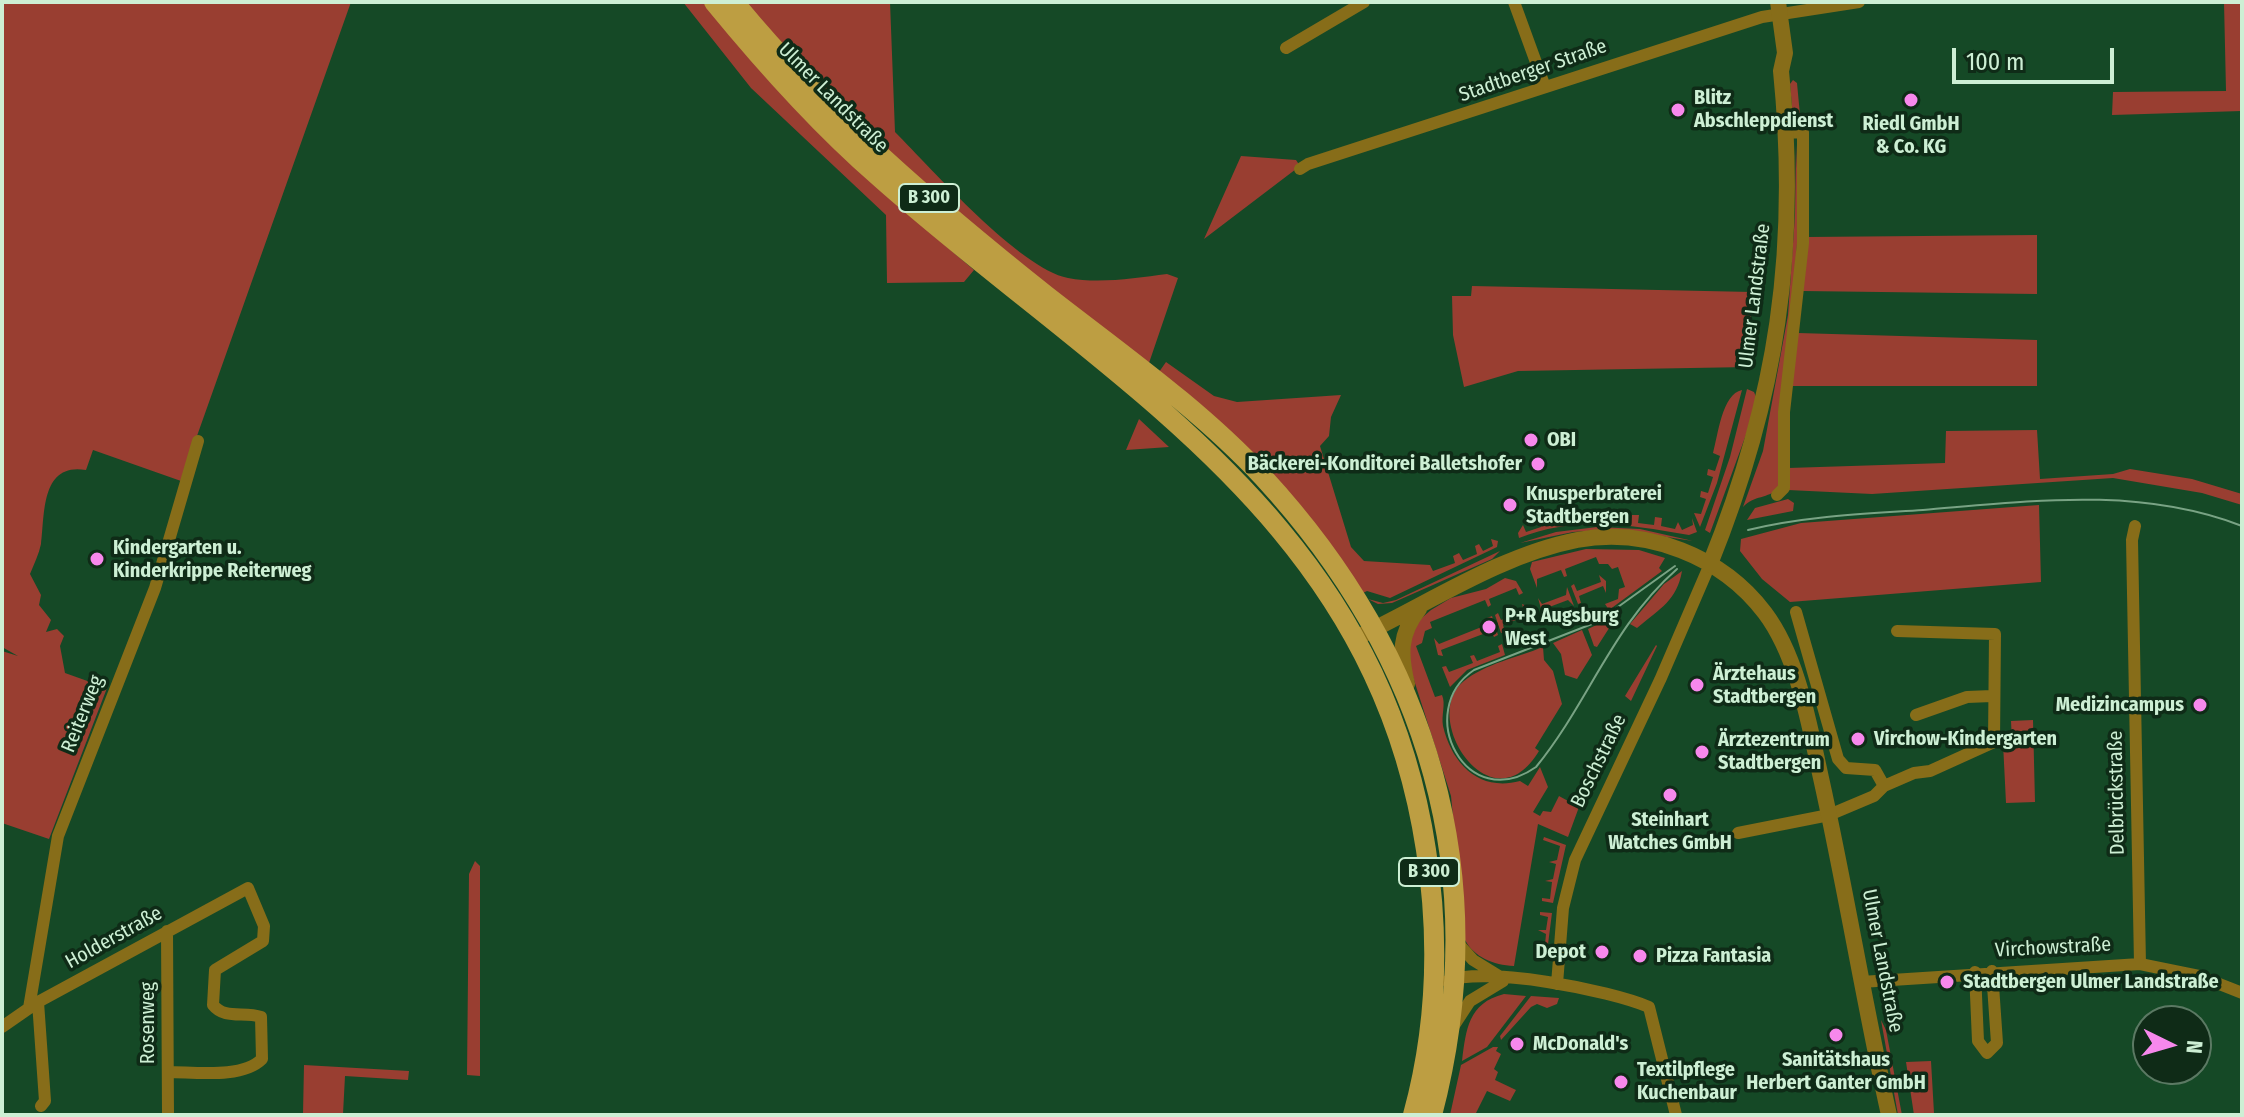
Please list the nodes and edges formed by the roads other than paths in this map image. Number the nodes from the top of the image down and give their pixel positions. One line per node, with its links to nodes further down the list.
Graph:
1 (714, 2): 11 (main road, Ulmer Landstraße / B 300)
2 (734, 2): 11 (main road, B 300)
3 (1364, 2): 7 (street)
4 (1514, 2): 8 (street)
5 (1859, 2): 6 (street, Stadtberger Straße)
6 (1773, 9): 8 (street, Stadtberger Straße); 9 (street, Ulmer Landstraße)
7 (1286, 48)
8 (1545, 87): 10 (street, Stadtberger Straße)
9 (1786, 133): 13 (street); 15 (street, Ulmer Landstraße)
10 (1300, 169)
11 (1146, 385): 19 (main road, B 300)
12 (198, 441): 36 (street, Reiterweg)
13 (1777, 495)
14 (2135, 526): 28 (street, Delbrückstraße)
15 (1710, 564): 16 (street, Ulmer Landstraße); 24 (street, Ulmer Landstraße); 34 (street, Boschstraße)
16 (1423, 605): 19 (street, Ulmer Landstraße); 21 (street)
17 (1796, 612): 23 (street)
18 (1897, 631): 20 (street)
19 (1366, 633): 21 (main road, B 300); 33 (main road, B 300)
20 (1992, 696): 22 (street); 23 (street)
21 (1410, 699): 27 (main road, B 300)
22 (1916, 715)
23 (1884, 786): 24 (street)
24 (1829, 815): 25 (street); 32 (street, Ulmer Landstraße)
25 (1738, 833)
26 (167, 931): 36 (street, Holderstraße); 39 (street, Rosenweg); 39 (street, Holderstraße)
27 (1455, 939): 31 (street); 33 (main road, B 300)
28 (2140, 964): 29 (street, Virchowstraße); 35 (street, Virchowstraße)
29 (1992, 971): 30 (street, Virchowstraße); 30 (street)
30 (1975, 972): 32 (street, Virchowstraße)
31 (1505, 979): 33 (street); 34 (street); 38 (street)
32 (1861, 982): 45 (street, Ulmer Landstraße)
33 (1444, 983): 38 (main road, B 300); 42 (main road, B 300)
34 (1557, 984): 44 (street)
35 (2242, 993)
36 (34, 1005): 37 (street, Holderstraße); 40 (street, Reiterweg)
37 (2, 1027)
38 (1448, 1036): 43 (main road, B 300)
39 (168, 1072): 41 (street, Rosenweg)
40 (41, 1106)
41 (168, 1115)
42 (1413, 1115)
43 (1432, 1115)
44 (1676, 1115)
45 (1889, 1115)

